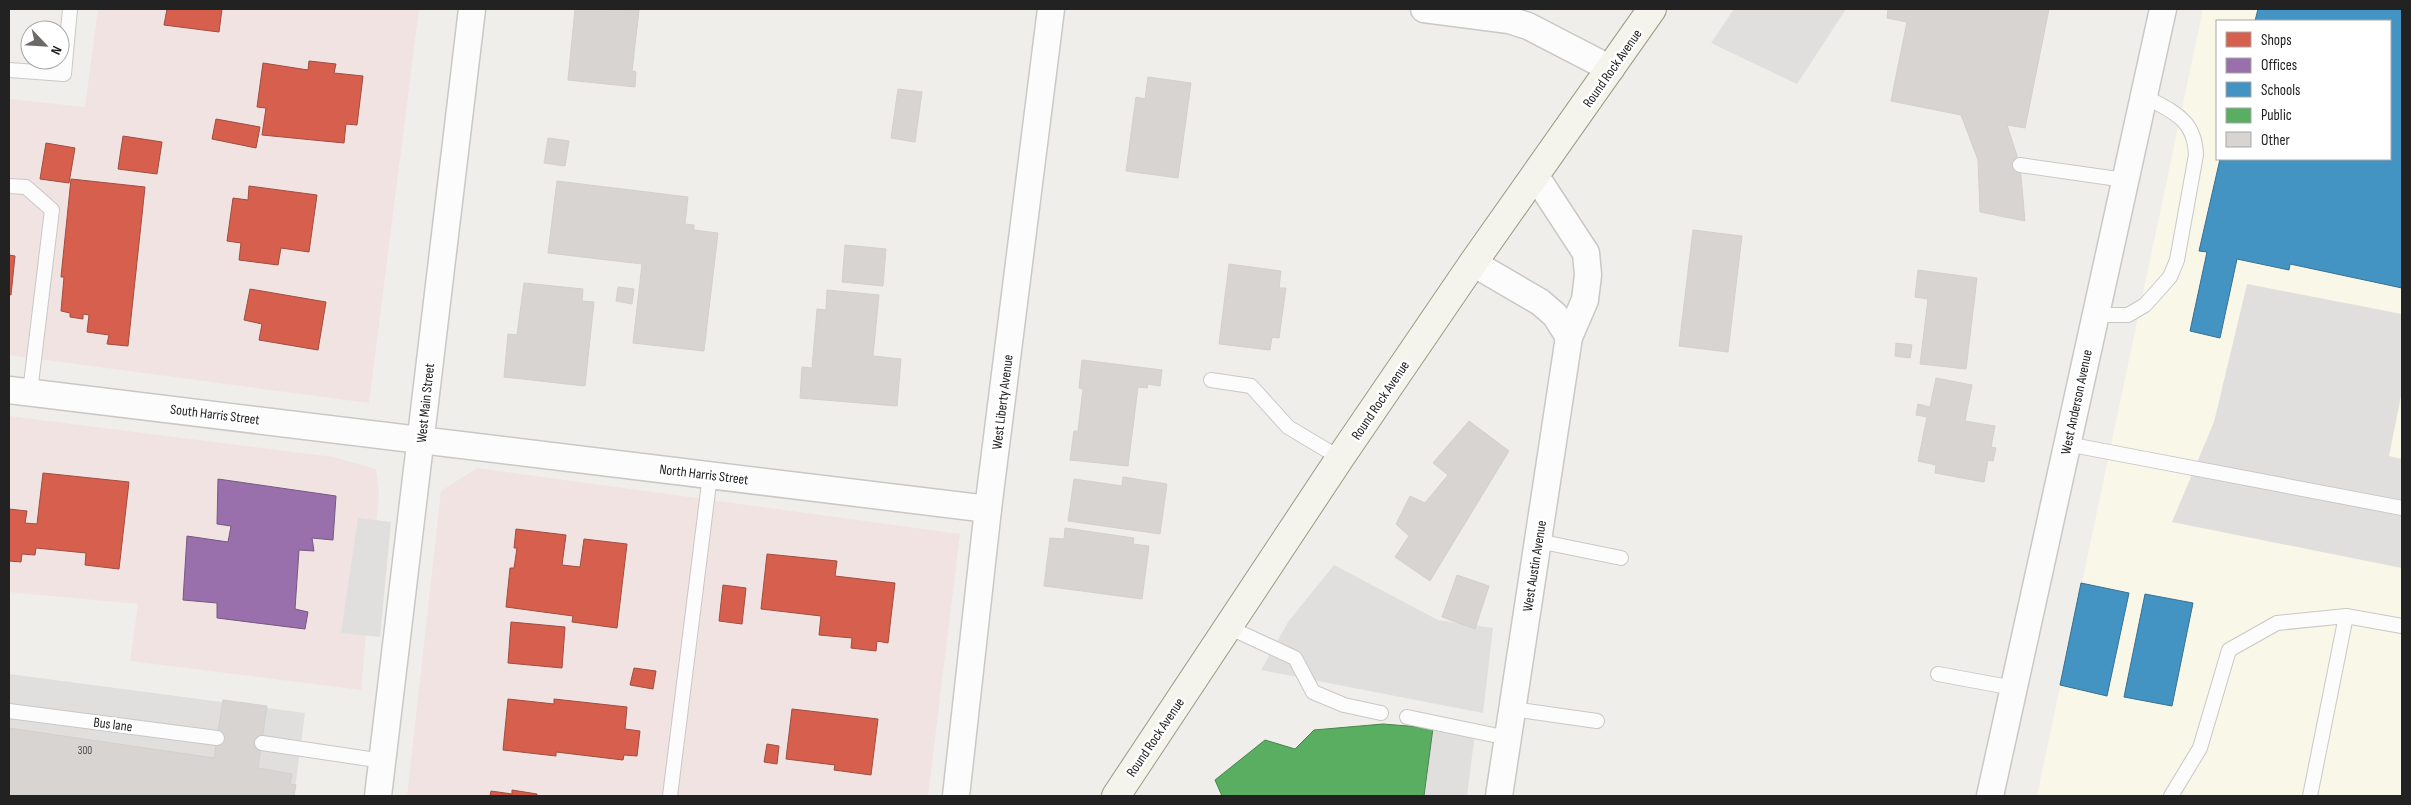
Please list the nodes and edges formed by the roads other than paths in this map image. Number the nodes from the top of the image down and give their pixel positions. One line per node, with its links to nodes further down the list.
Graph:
1 (70, 9): 9 (lane)
2 (472, 9): 20 (street, West Main Street)
3 (1052, 9): 25 (street, West Liberty Avenue)
4 (1424, 9): 7 (street)
5 (1652, 9): 8 (street, Round Rock Avenue)
6 (2163, 9): 10 (street, West Anderson Avenue)
7 (1510, 14): 8 (street)
8 (1611, 69): 12 (street, Round Rock Avenue)
9 (9, 70)
10 (2144, 96): 13 (street, West Anderson Avenue); 16 (lane)
11 (2020, 165): 13 (lane)
12 (1535, 175): 15 (street, Round Rock Avenue); 17 (street, West Austin Avenue)
13 (2125, 180): 16 (street, West Anderson Avenue)
14 (9, 186): 19 (lane)
15 (1473, 263): 17 (street); 22 (street, Round Rock Avenue)
16 (2096, 315): 21 (street, West Anderson Avenue)
17 (1569, 337): 26 (street, West Austin Avenue)
18 (1211, 380): 22 (lane)
19 (20, 391): 20 (street, South Harris Street)
20 (421, 439): 23 (street, North Harris Street); 41 (street, West Main Street)
21 (2067, 444): 24 (lane); 32 (street, West Anderson Avenue)
22 (1340, 458): 30 (street, Round Rock Avenue)
23 (710, 475): 25 (street, North Harris Street); 43 (lane)
24 (2402, 508)
25 (988, 509): 44 (street, West Liberty Avenue)
26 (1538, 542): 27 (lane); 33 (street, West Austin Avenue)
27 (1621, 558)
28 (2346, 616): 29 (lane); 48 (lane); 49 (lane)
29 (2402, 626)
30 (1228, 627): 35 (lane); 45 (street, Round Rock Avenue)
31 (1938, 674): 32 (lane)
32 (2014, 688): 47 (street, West Anderson Avenue)
33 (1512, 709): 37 (lane); 39 (street, West Austin Avenue)
34 (9, 711): 38 (lane, Bus lane)
35 (1381, 713)
36 (1407, 716): 39 (lane)
37 (1597, 721)
38 (217, 738)
39 (1508, 738): 46 (street, West Austin Avenue)
40 (262, 743): 41 (lane)
41 (383, 761): 42 (street, West Main Street)
42 (378, 796)
43 (670, 796)
44 (956, 796)
45 (1116, 796)
46 (1500, 796)
47 (1990, 796)
48 (2172, 796)
49 (2310, 796)

